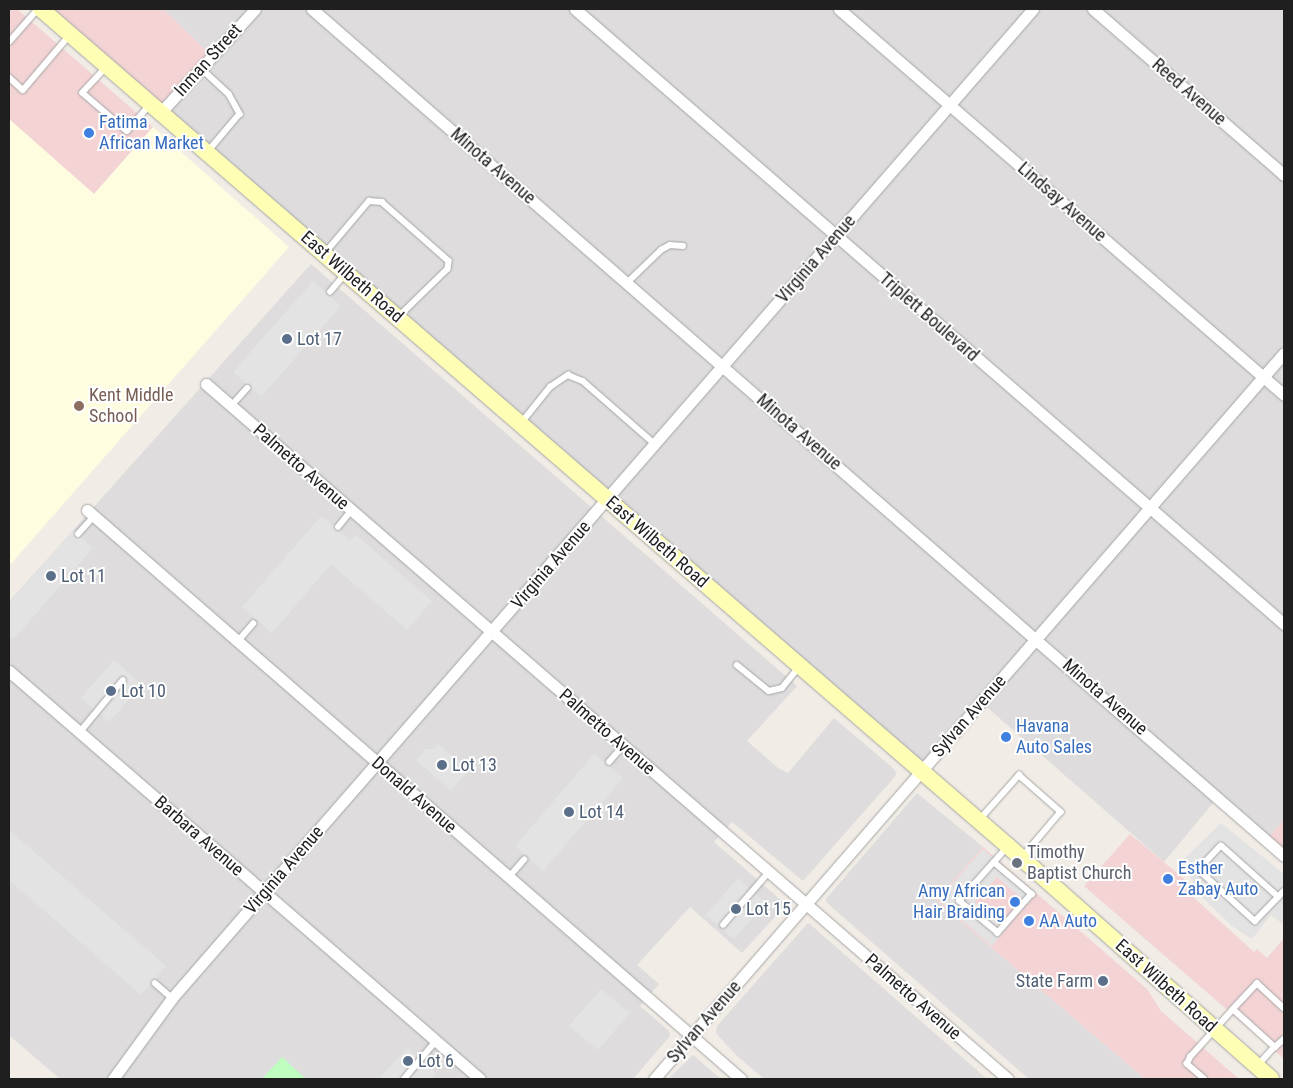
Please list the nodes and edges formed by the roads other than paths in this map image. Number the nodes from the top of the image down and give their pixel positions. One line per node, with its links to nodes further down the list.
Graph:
1 (41, 9): 8 (main road, East Wilbeth Road); 9 (lane)
2 (255, 9): 11 (street, Inman Street)
3 (312, 9): 21 (street, Minota Avenue)
4 (575, 9): 17 (street, Triplett Boulevard)
5 (839, 9): 13 (street, Lindsay Avenue)
6 (1033, 9): 13 (street, Virginia Avenue)
7 (1093, 9): 16 (street, Reed Avenue)
8 (70, 35): 10 (main road, East Wilbeth Road); 12 (lane)
9 (9, 42)
10 (107, 66): 14 (main road, East Wilbeth Road); 14 (lane)
11 (201, 68): 14 (street, Inman Street); 15 (lane)
12 (9, 77)
13 (950, 105): 17 (street, Virginia Avenue); 26 (street, Lindsay Avenue)
14 (156, 107): 15 (main road, East Wilbeth Road)
15 (208, 153): 19 (main road, East Wilbeth Road)
16 (1284, 175)
17 (837, 235): 25 (street, Virginia Avenue); 34 (street, Triplett Boulevard)
18 (683, 246): 21 (lane)
19 (324, 253): 20 (main road, East Wilbeth Road); 23 (lane)
20 (346, 272): 22 (lane); 23 (main road, East Wilbeth Road)
21 (628, 282): 25 (street, Minota Avenue)
22 (330, 292)
23 (399, 317): 31 (main road, East Wilbeth Road)
24 (1284, 353): 26 (street, Sylvan Avenue)
25 (723, 365): 32 (street, Virginia Avenue); 42 (street, Minota Avenue)
26 (1264, 377): 29 (street, Lindsay Avenue); 34 (street, Sylvan Avenue)
27 (206, 384): 30 (street, Palmetto Avenue)
28 (247, 388): 30 (lane)
29 (1284, 395)
30 (230, 406): 35 (street, Palmetto Avenue)
31 (520, 423): 32 (lane); 33 (main road, East Wilbeth Road)
32 (655, 444): 33 (street, Virginia Avenue)
33 (608, 500): 41 (street, Virginia Avenue); 45 (main road, East Wilbeth Road)
34 (1150, 507): 40 (street, Triplett Boulevard); 42 (street, Sylvan Avenue)
35 (352, 511): 37 (lane); 41 (street, Palmetto Avenue)
36 (91, 513): 38 (lane); 43 (street, Donald Avenue)
37 (338, 527)
38 (78, 534)
39 (252, 624): 43 (lane)
40 (1284, 624)
41 (492, 632): 49 (street, Palmetto Avenue); 51 (street, Virginia Avenue)
42 (1038, 638): 52 (street, Sylvan Avenue); 55 (street, Minota Avenue)
43 (238, 641): 51 (street, Donald Avenue)
44 (737, 665): 45 (lane)
45 (800, 666): 52 (main road, East Wilbeth Road)
46 (9, 671): 48 (street, Barbara Avenue)
47 (123, 680): 48 (lane)
48 (80, 732): 62 (street, Barbara Avenue)
49 (623, 746): 50 (lane); 59 (street, Palmetto Avenue)
50 (609, 762)
51 (378, 763): 60 (street, Donald Avenue); 62 (street, Virginia Avenue)
52 (921, 771): 53 (main road, East Wilbeth Road); 64 (street, Sylvan Avenue)
53 (978, 821): 54 (main road, East Wilbeth Road); 56 (lane)
54 (1008, 846): 56 (main road, East Wilbeth Road); 58 (lane)
55 (1284, 856)
56 (1022, 859): 70 (main road, East Wilbeth Road)
57 (524, 860): 60 (lane)
58 (994, 862): 58 (lane)
59 (769, 872): 64 (street, Palmetto Avenue); 65 (lane)
60 (509, 878): 71 (street, Donald Avenue)
61 (1284, 891): 63 (lane)
62 (264, 892): 67 (street, Virginia Avenue); 73 (street, Barbara Avenue)
63 (1278, 897): 63 (lane)
64 (806, 904): 71 (street, Sylvan Avenue); 81 (street, Palmetto Avenue)
65 (723, 925)
66 (155, 983): 67 (lane)
67 (172, 998): 76 (street, Virginia Avenue)
68 (1284, 1008): 69 (lane)
69 (1233, 1009): 70 (lane); 74 (lane)
70 (1214, 1030): 75 (main road, East Wilbeth Road); 82 (lane)
71 (692, 1036): 79 (street, Sylvan Avenue); 80 (street, Donald Avenue)
72 (1284, 1039): 74 (lane)
73 (436, 1041): 77 (lane); 78 (street, Barbara Avenue)
74 (1275, 1047): 75 (lane)
75 (1257, 1067): 83 (main road, East Wilbeth Road)
76 (113, 1079)
77 (404, 1079)
78 (480, 1079)
79 (654, 1079)
80 (741, 1079)
81 (1008, 1079)
82 (1204, 1079)
83 (1271, 1079)

